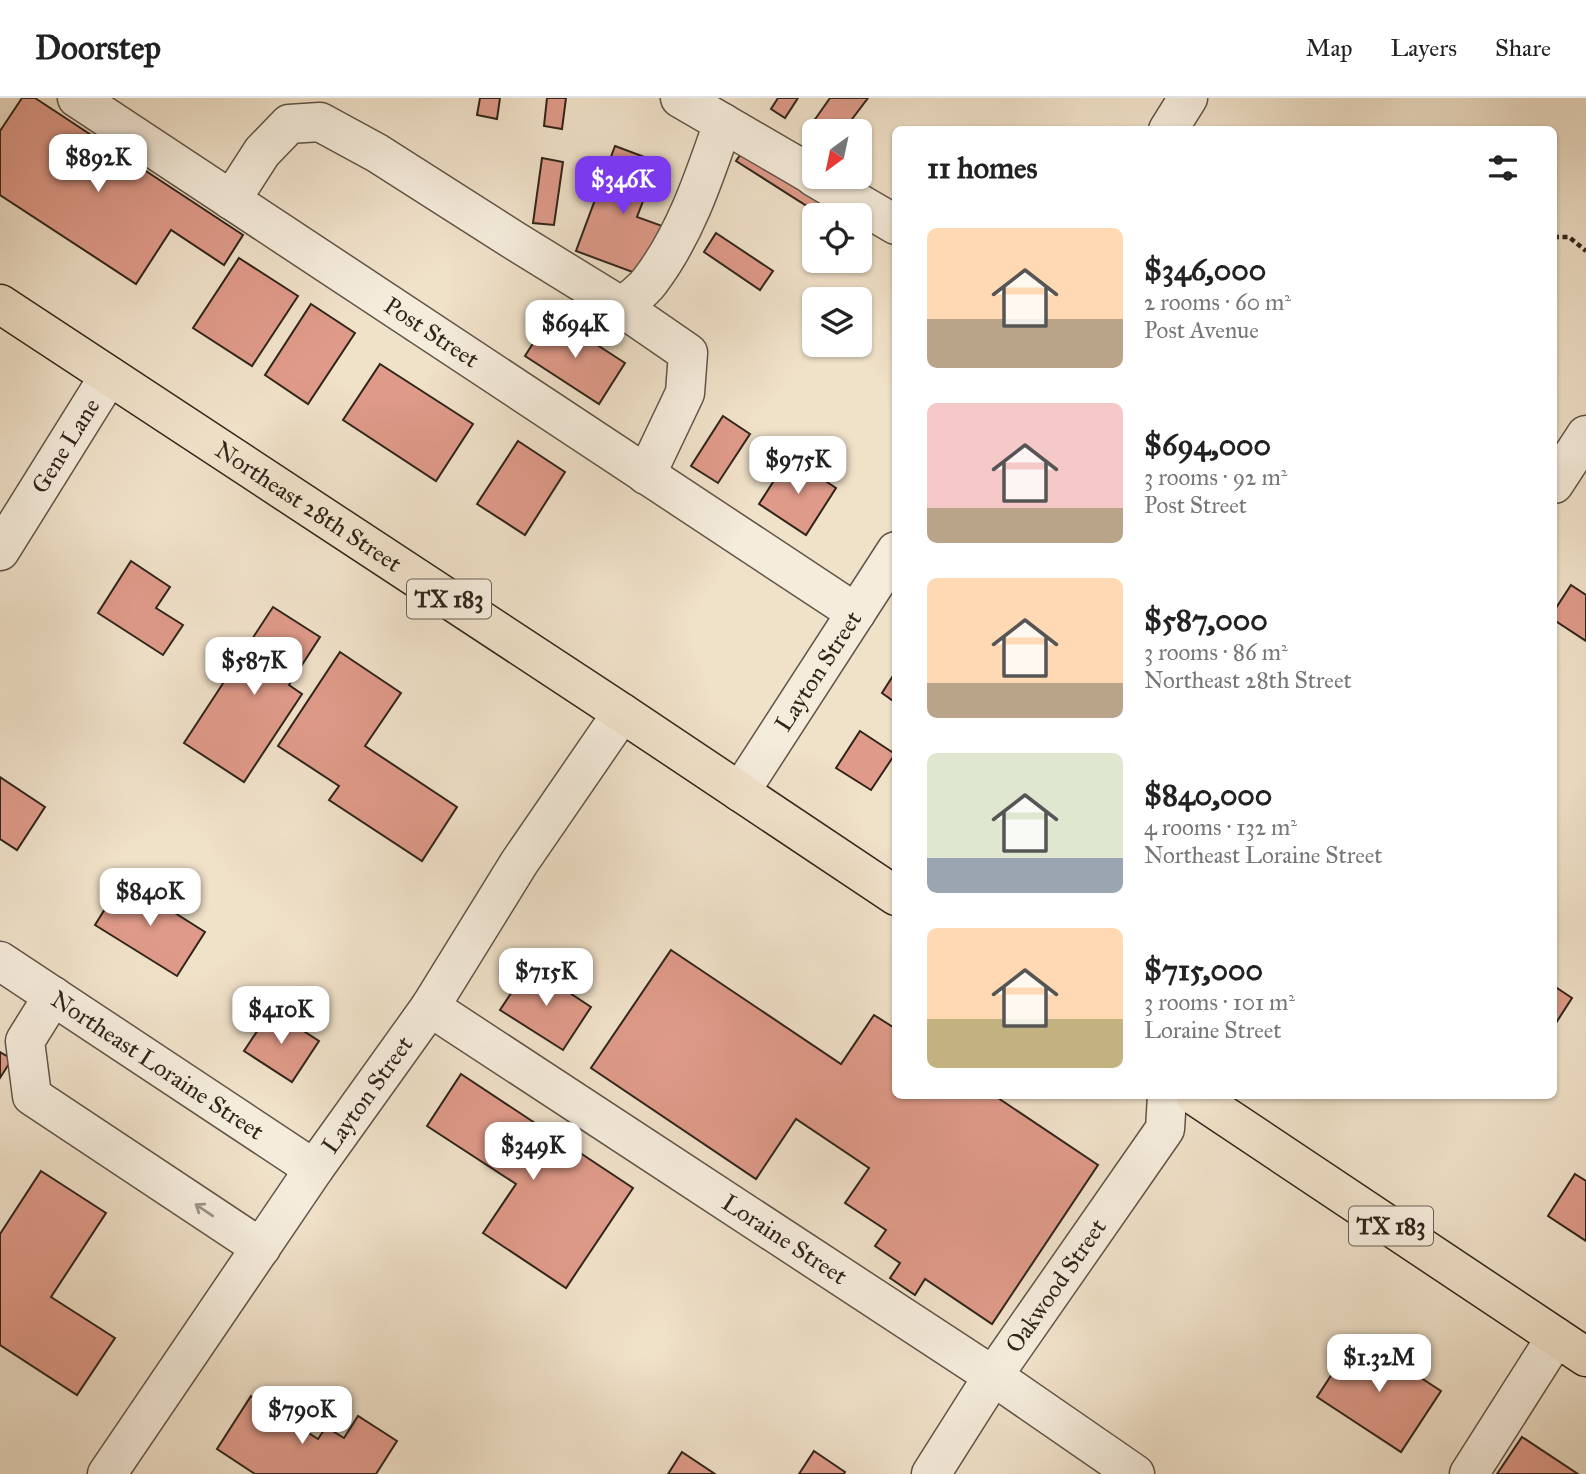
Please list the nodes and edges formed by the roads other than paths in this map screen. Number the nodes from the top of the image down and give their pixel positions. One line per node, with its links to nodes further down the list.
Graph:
1 (77, 98): 8 (street, Post Street)
2 (680, 98): 4 (street)
3 (1188, 98): 5 (street)
4 (723, 123): 6 (street); 11 (street)
5 (1170, 126)
6 (802, 170)
7 (834, 189): 9 (street)
8 (231, 200): 11 (street); 14 (street, Post Street)
9 (892, 223)
10 (0, 304): 12 (main road, Northeast 28th Street / TX 183)
11 (622, 307): 14 (street)
12 (109, 376): 16 (street, Gene Lane); 19 (main road, Northeast 28th Street / TX 183)
13 (1586, 435): 15 (street)
14 (646, 475): 18 (street, Post Street)
15 (1557, 479)
16 (0, 551)
17 (892, 557): 18 (street, Layton Street)
18 (856, 614): 20 (street, Layton Street)
19 (622, 713): 20 (main road, Northeast 28th Street / TX 183); 24 (street, Layton Street)
20 (740, 792): 21 (main road, Northeast 28th Street / TX 183)
21 (892, 893)
22 (0, 961): 23 (street, Northeast Loraine Street)
23 (53, 996): 27 (street, Northeast Loraine Street); 28 (street, one-way to 23)
24 (430, 1007): 27 (street, Layton Street); 30 (street, Loraine Street)
25 (1167, 1099): 30 (street, Oakwood Street)
26 (1199, 1099): 29 (main road, TX 183)
27 (314, 1169): 28 (street, Layton Street)
28 (261, 1248): 31 (street, Layton Street)
29 (1571, 1347): 34 (street)
30 (993, 1376): 32 (street, Oakwood Street); 33 (street, Loraine Street)
31 (107, 1474)
32 (931, 1474)
33 (1135, 1474)
34 (1469, 1474)

